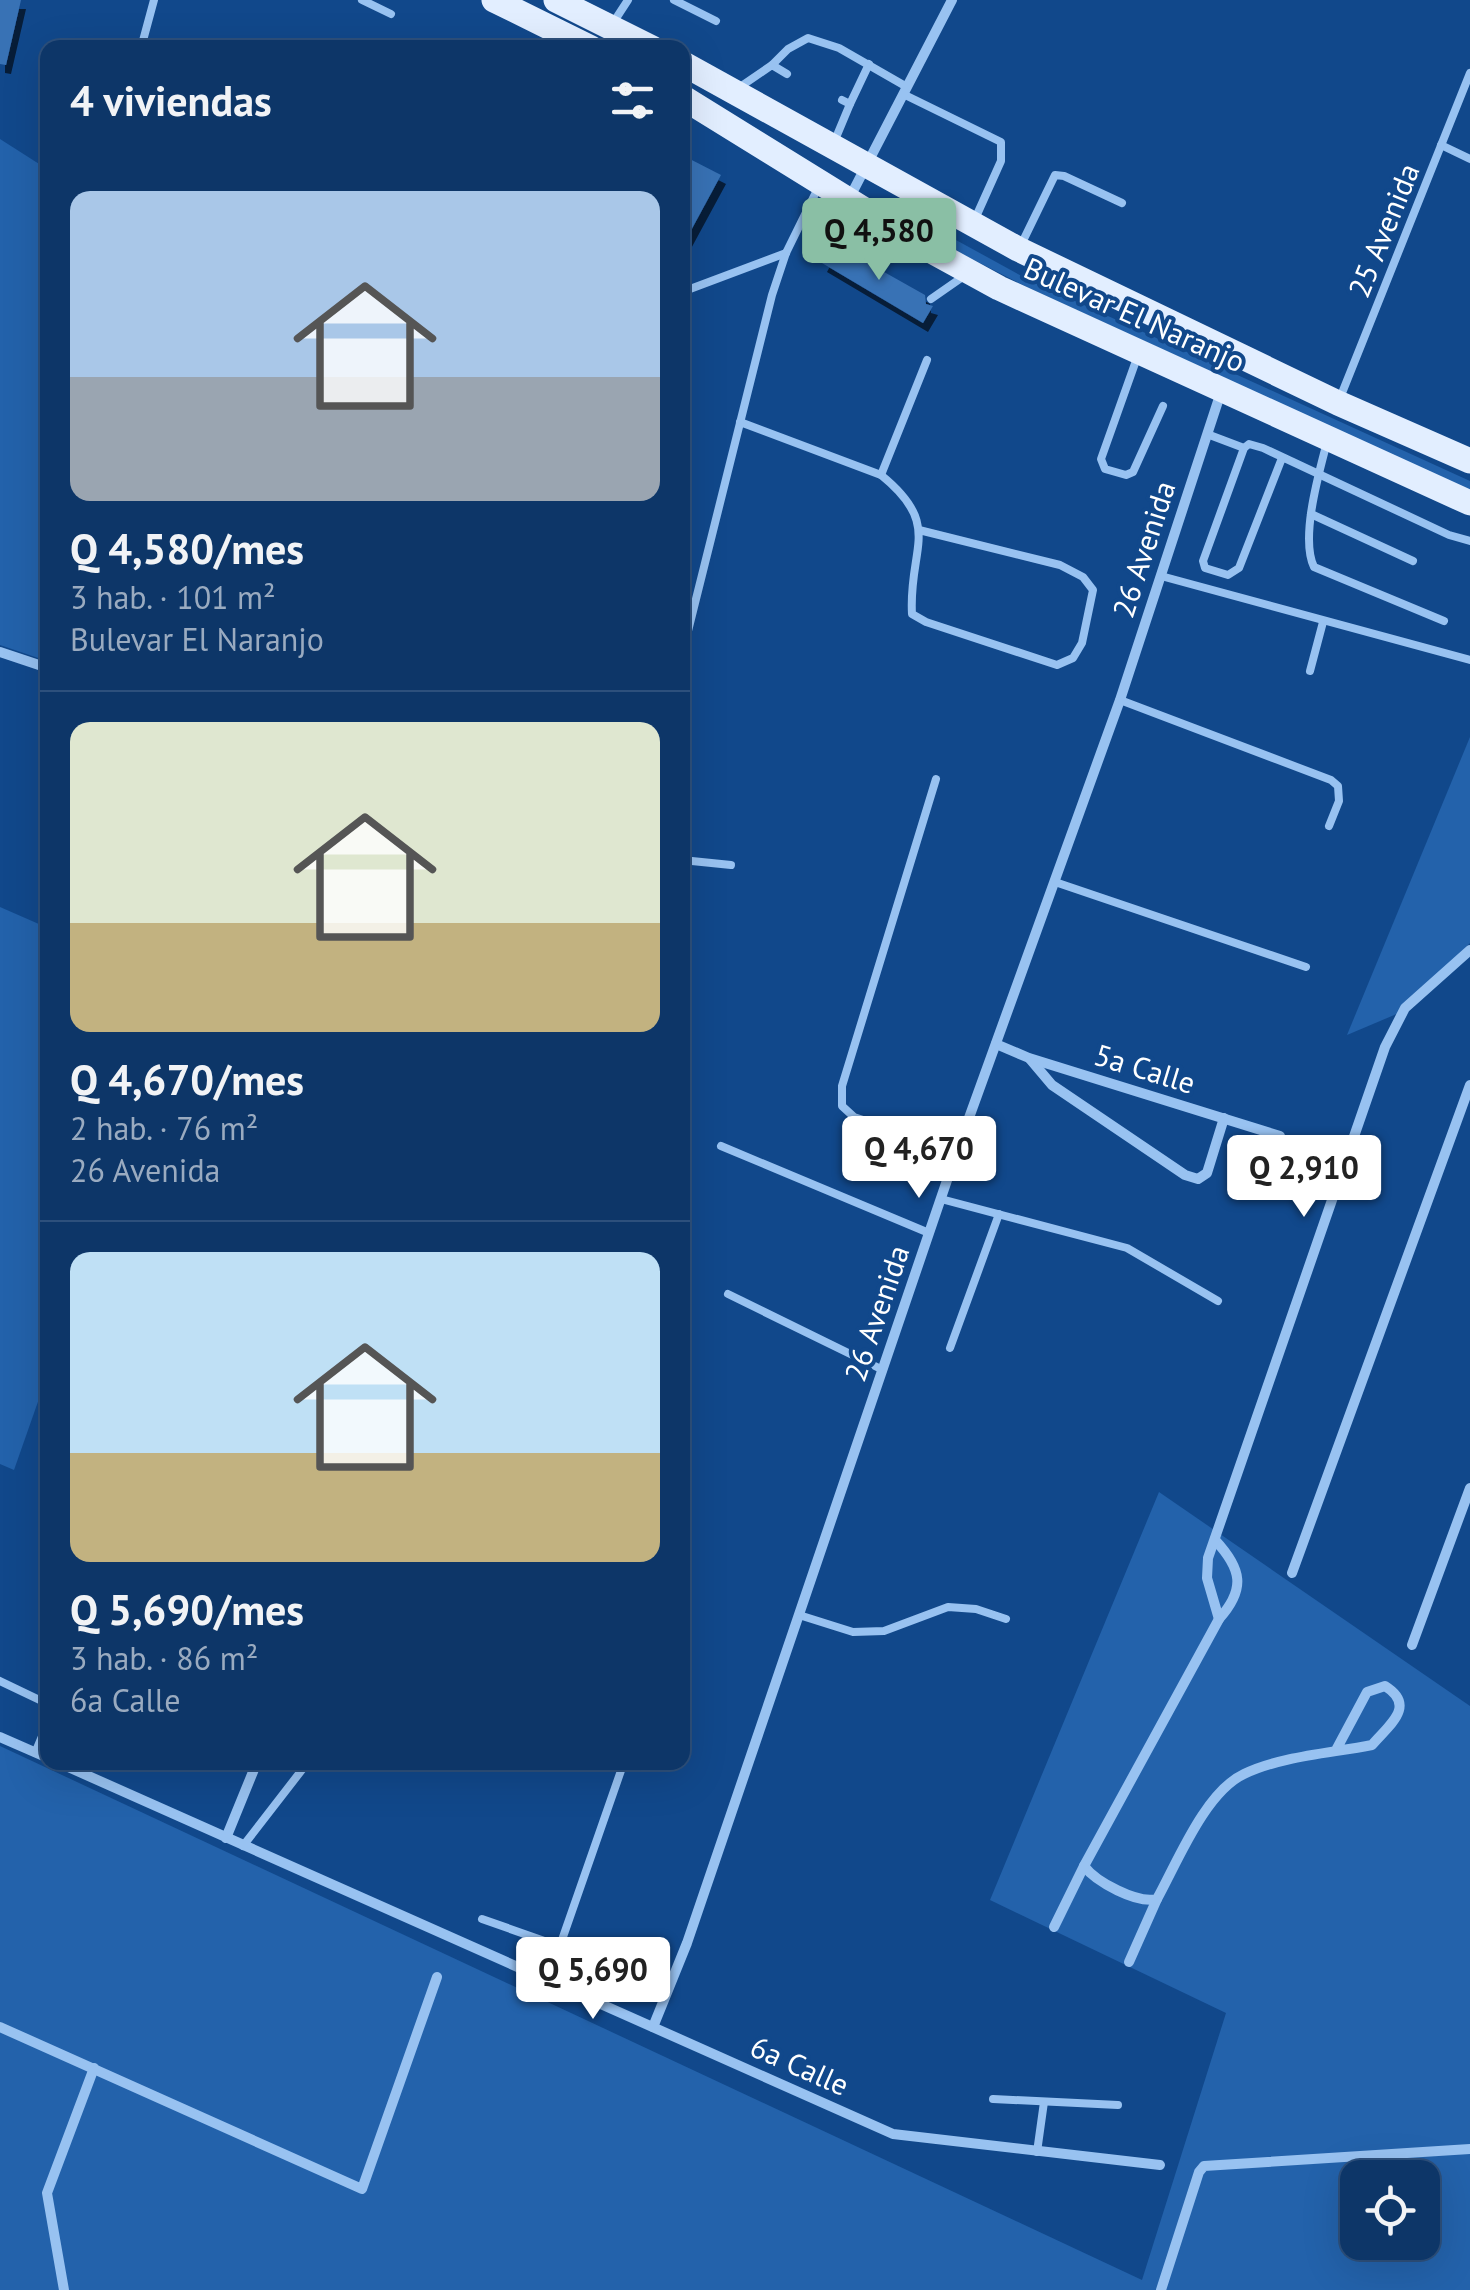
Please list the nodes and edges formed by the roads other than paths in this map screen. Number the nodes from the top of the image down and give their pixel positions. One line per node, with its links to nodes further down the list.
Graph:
1 (154, 0): 12 (lane)
2 (362, 0): 9 (lane)
3 (494, 0): 13 (main road)
4 (556, 0): 8 (main road)
5 (628, 0): 11 (lane)
6 (674, 0): 10 (lane)
7 (952, 0): 21 (street)
8 (584, 6): 11 (main road)
9 (390, 14)
10 (716, 21)
11 (610, 27): 14 (main road)
12 (144, 40)
13 (575, 40)
14 (636, 40)
15 (869, 64): 16 (lane); 21 (lane); 23 (lane)
16 (772, 65): 19 (lane); 20 (lane)
17 (690, 68): 20 (main road, Bulevar El Naranjo)
18 (1470, 73): 24 (lane, 25 Avenida)
19 (787, 74)
20 (734, 91): 23 (main road, Bulevar El Naranjo)
21 (905, 91): 26 (street); 30 (lane)
22 (690, 103): 27 (main road, Bulevar El Naranjo)
23 (834, 144): 26 (main road, Bulevar El Naranjo)
24 (1441, 146): 25 (lane); 40 (lane, 25 Avenida)
25 (1470, 159)
26 (868, 164): 28 (street); 30 (main road, Bulevar El Naranjo)
27 (821, 182): 28 (main road, Bulevar El Naranjo); 33 (lane)
28 (850, 198): 31 (lane); 34 (main road, Bulevar El Naranjo)
29 (1122, 203): 32 (lane)
30 (973, 223): 32 (main road, Bulevar El Naranjo)
31 (839, 246)
32 (1018, 248): 40 (main road, Bulevar El Naranjo)
33 (786, 253): 35 (lane); 42 (lane)
34 (970, 272): 36 (lane); 37 (main road, Bulevar El Naranjo)
35 (690, 289)
36 (931, 299)
37 (1139, 351): 39 (main road, Bulevar El Naranjo); 41 (lane)
38 (927, 360): 48 (lane)
39 (1222, 388): 43 (street, 26 Avenida); 44 (main road, Bulevar El Naranjo)
40 (1338, 403): 47 (main road, Bulevar El Naranjo)
41 (1163, 406)
42 (740, 422): 48 (lane); 58 (lane)
43 (1207, 434): 45 (lane); 55 (street, 26 Avenida)
44 (1328, 438): 49 (lane); 50 (main road, Bulevar El Naranjo)
45 (1244, 448): 46 (lane); 46 (lane)
46 (1282, 458): 49 (lane)
47 (1470, 461)
48 (881, 475): 52 (lane)
49 (1320, 477): 51 (lane); 53 (lane)
50 (1470, 503)
51 (1312, 514): 54 (lane); 56 (lane)
52 (919, 530): 52 (lane)
53 (1470, 541)
54 (1414, 561)
55 (1161, 576): 57 (lane); 63 (street, 26 Avenida)
56 (1444, 621)
57 (1323, 622): 60 (lane); 62 (lane)
58 (690, 624)
59 (0, 652): 61 (street)
60 (1470, 660)
61 (40, 665)
62 (1310, 670)
63 (1120, 700): 65 (lane); 68 (street, 26 Avenida)
64 (936, 779): 77 (lane)
65 (1330, 826)
66 (690, 861): 67 (lane)
67 (731, 865)
68 (1055, 882): 70 (lane); 71 (street, 26 Avenida)
69 (1470, 950): 86 (street)
70 (1306, 967)
71 (996, 1044): 72 (street, 5a Calle); 77 (street, 26 Avenida)
72 (1029, 1058): 74 (street, 5a Calle); 74 (street)
73 (1470, 1085): 87 (street)
74 (1224, 1118): 75 (street, 5a Calle)
75 (1280, 1136)
76 (721, 1146): 80 (lane)
77 (958, 1151): 78 (street, 26 Avenida)
78 (941, 1199): 79 (lane); 80 (street, 26 Avenida)
79 (1000, 1214): 82 (lane); 83 (lane)
80 (929, 1233): 84 (street, 26 Avenida)
81 (728, 1294): 84 (lane)
82 (1218, 1300)
83 (950, 1348)
84 (882, 1370): 88 (street, 26 Avenida)
85 (1470, 1488): 91 (street)
86 (1215, 1540): 90 (street); 90 (street)
87 (1292, 1573)
88 (799, 1615): 89 (lane); 115 (street, 26 Avenida)
89 (1006, 1619)
90 (1219, 1619): 105 (street)
91 (1412, 1645)
92 (0, 1681): 93 (lane)
93 (40, 1700)
94 (0, 1737): 97 (street)
95 (40, 1741): 97 (lane)
96 (1336, 1750): 96 (street); 106 (street)
97 (35, 1753): 98 (street)
98 (40, 1755)
99 (74, 1770): 103 (street, 6a Calle)
100 (254, 1770): 103 (street)
101 (302, 1770): 104 (lane)
102 (621, 1770): 109 (lane)
103 (226, 1838): 104 (street, 6a Calle)
104 (243, 1846): 113 (street, 6a Calle)
105 (1084, 1866): 106 (street); 108 (street)
106 (1157, 1899): 110 (street)
107 (482, 1919): 109 (lane)
108 (1054, 1926)
109 (559, 1947): 111 (lane); 113 (lane)
110 (1128, 1962)
111 (644, 1976)
112 (437, 1977): 116 (street)
113 (548, 1980): 115 (street, 6a Calle)
114 (0, 2027): 116 (street)
115 (653, 2027): 121 (street, 6a Calle)
116 (94, 2068): 123 (street)
117 (994, 2100): 118 (lane)
118 (1044, 2102): 119 (lane); 121 (lane)
119 (1118, 2104)
120 (1470, 2149): 124 (street)
121 (1037, 2152): 122 (street, 6a Calle)
122 (1160, 2165)
123 (64, 2290)
124 (1161, 2290)

